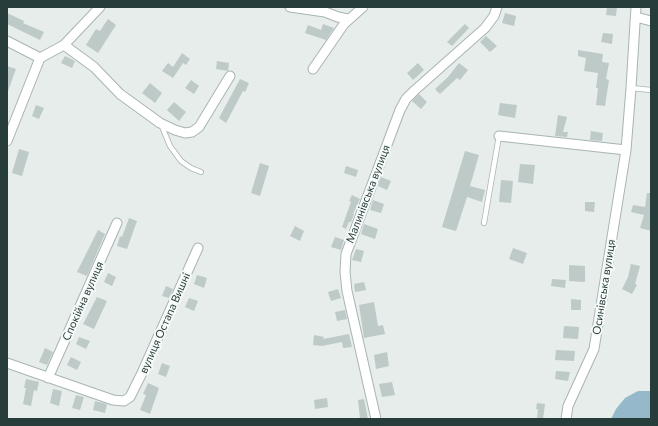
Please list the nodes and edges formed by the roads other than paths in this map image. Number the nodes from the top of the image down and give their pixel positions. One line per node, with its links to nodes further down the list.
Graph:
1 (100, 7): 10 (street)
2 (290, 7): 7 (street)
3 (362, 7): 7 (street)
4 (497, 7): 26 (street, Малинівська вулиця)
5 (636, 7): 6 (street, Осинівська вулиця)
6 (636, 17): 8 (street); 14 (street, Осинівська вулиця)
7 (348, 19): 12 (street)
8 (651, 20)
9 (7, 41): 11 (street)
10 (64, 45): 11 (street); 16 (street)
11 (40, 58): 18 (street)
12 (313, 69)
13 (230, 76): 16 (street)
14 (631, 88): 15 (lane); 19 (street, Осинівська вулиця)
15 (651, 90)
16 (160, 123): 20 (lane)
17 (499, 136): 19 (street); 22 (lane)
18 (7, 141)
19 (626, 150): 27 (street, Осинівська вулиця)
20 (201, 172)
21 (118, 223): 25 (street, Спокійна вулиця)
22 (484, 223)
23 (198, 248): 25 (street, вулиця Остапа Вишні)
24 (7, 363): 25 (street)
25 (48, 378)
26 (376, 419)
27 (566, 419)

